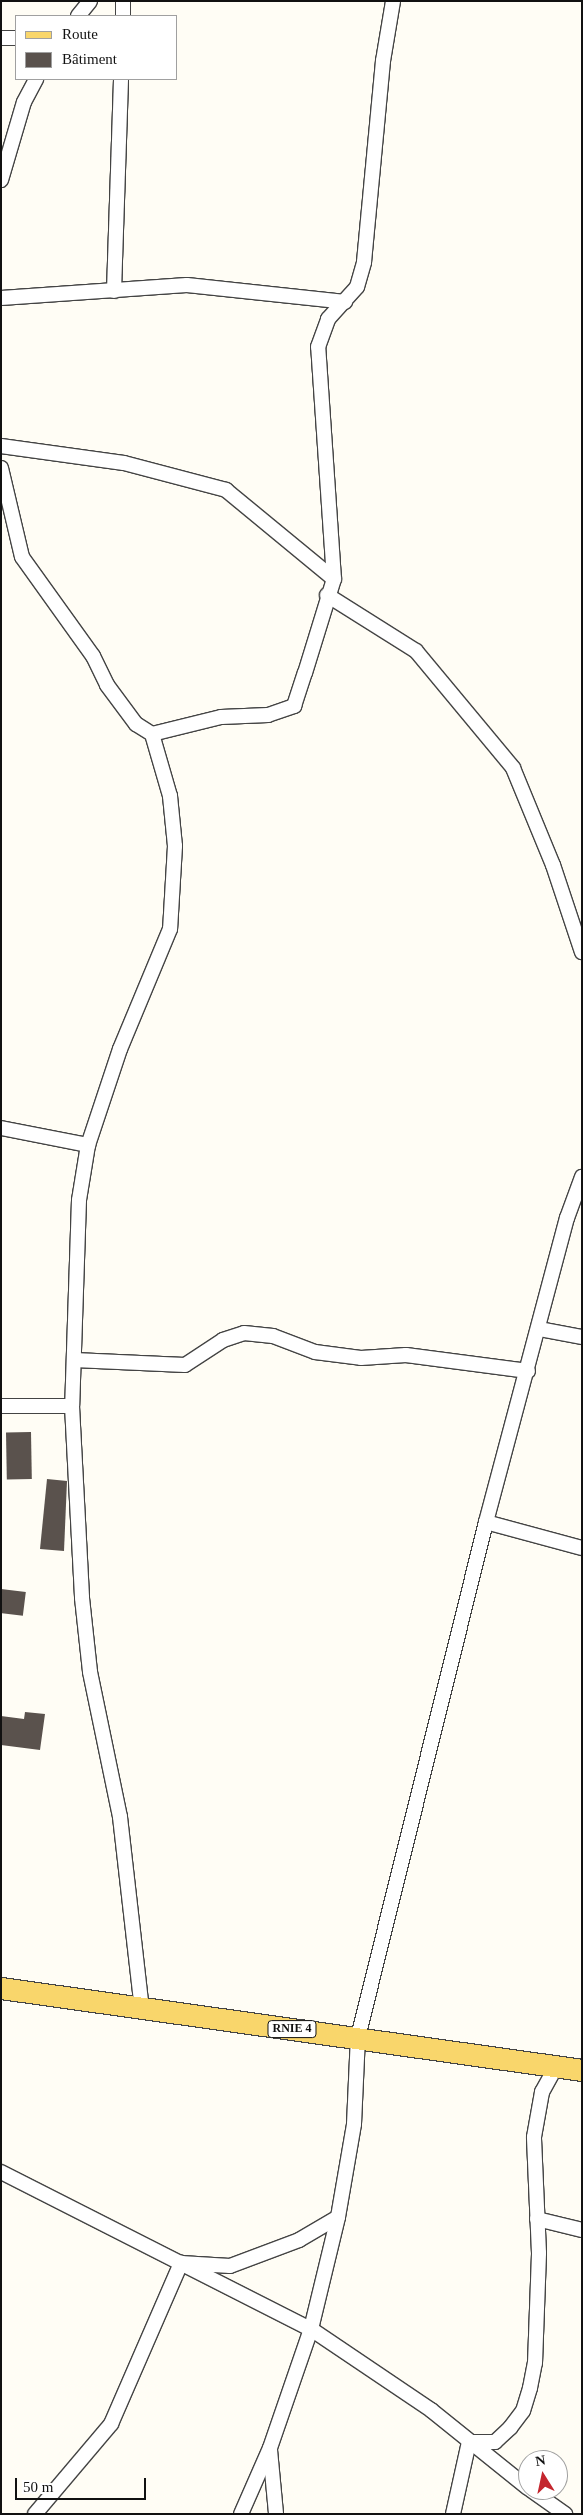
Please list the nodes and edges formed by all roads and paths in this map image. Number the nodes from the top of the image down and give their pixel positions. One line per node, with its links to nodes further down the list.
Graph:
1 (90, 1): 4 (street)
2 (123, 1): 5 (street)
3 (393, 1): 13 (street)
4 (79, 15)
5 (123, 15)
6 (1, 38): 7 (street)
7 (15, 38)
8 (35, 80): 10 (street)
9 (121, 80): 11 (street)
10 (1, 180)
11 (114, 290): 12 (street); 13 (street)
12 (1, 298)
13 (346, 302): 16 (street)
14 (1, 446): 16 (street)
15 (1, 468): 18 (street)
16 (334, 579): 17 (street)
17 (327, 595): 18 (street); 19 (street)
18 (152, 734): 21 (street)
19 (582, 952)
20 (1, 1128): 21 (street)
21 (88, 1145): 25 (street)
22 (582, 1176): 23 (street)
23 (539, 1329): 24 (street); 26 (street)
24 (582, 1337)
25 (74, 1360): 26 (street); 28 (street)
26 (528, 1371): 29 (street)
27 (1, 1406): 28 (street)
28 (72, 1406): 32 (street)
29 (486, 1522): 30 (street); 33 (street)
30 (582, 1548)
31 (1, 1988): 32 (main road, RNIE 4)
32 (142, 2009): 33 (main road, RNIE 4)
33 (358, 2037): 34 (main road, RNIE 4); 37 (street)
34 (556, 2067): 35 (main road, RNIE 4); 38 (street)
35 (582, 2070)
36 (1, 2172): 40 (street)
37 (338, 2217): 40 (street); 41 (street)
38 (537, 2219): 39 (street); 42 (street)
39 (582, 2230)
40 (181, 2263): 41 (street); 46 (street)
41 (311, 2329): 42 (street); 43 (street)
42 (469, 2442): 44 (street); 49 (street)
43 (270, 2448): 47 (street); 48 (street)
44 (518, 2480)
45 (545, 2500): 50 (street)
46 (35, 2514)
47 (241, 2514)
48 (276, 2514)
49 (453, 2514)
50 (565, 2514)

